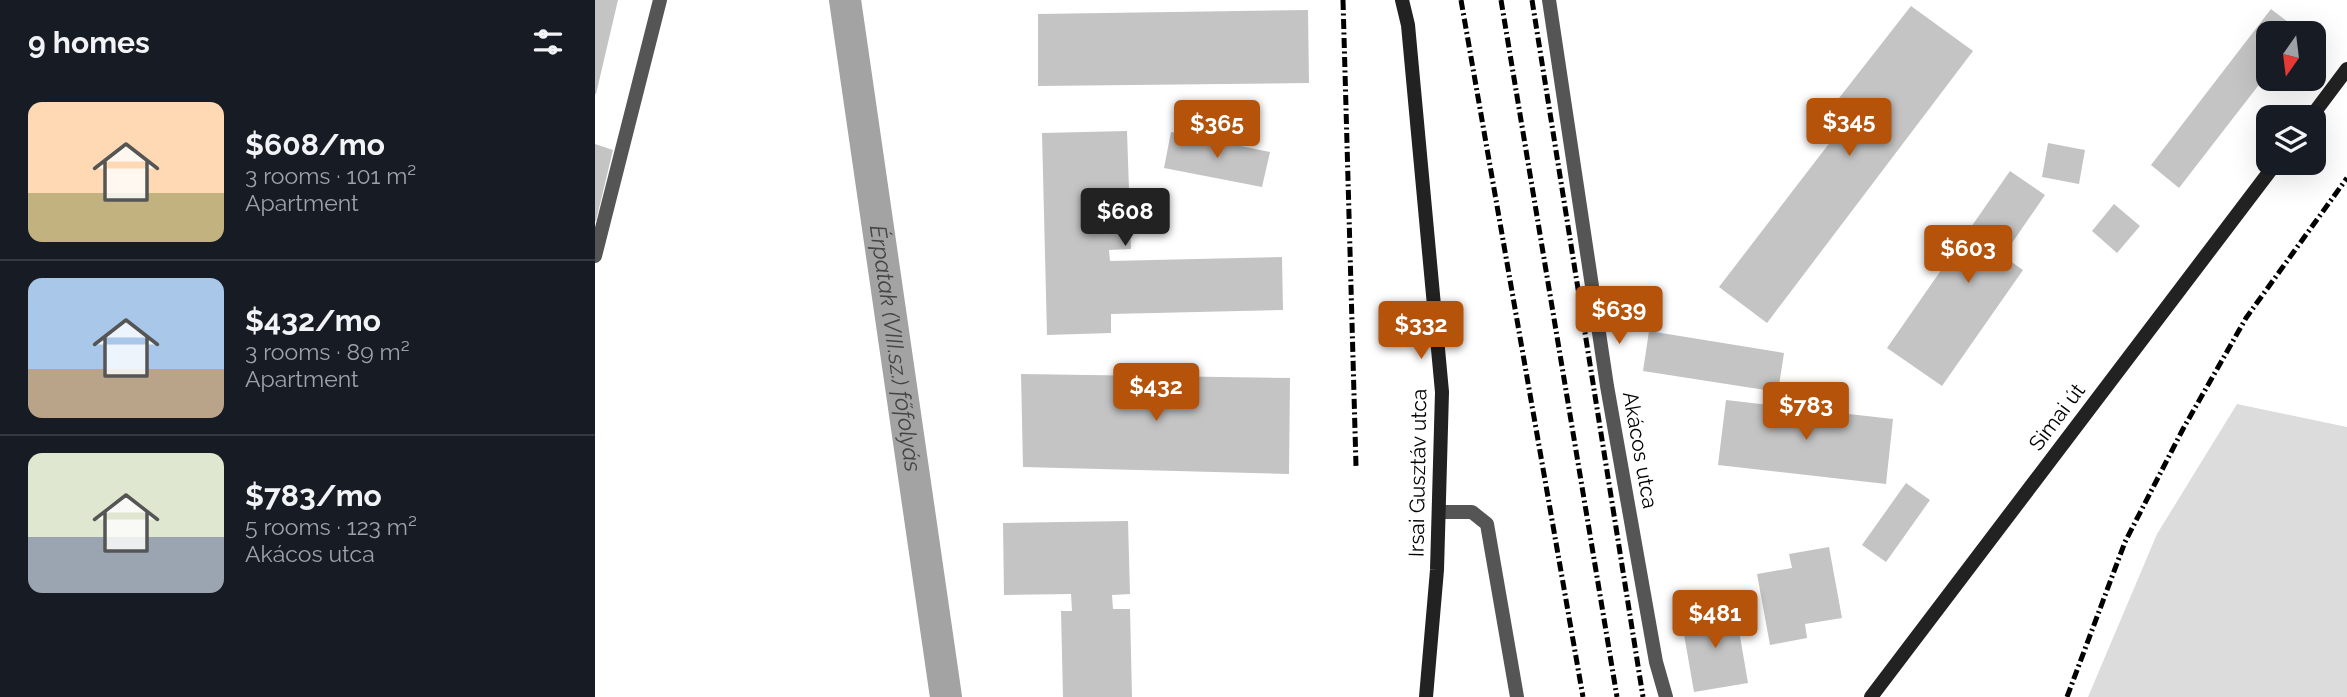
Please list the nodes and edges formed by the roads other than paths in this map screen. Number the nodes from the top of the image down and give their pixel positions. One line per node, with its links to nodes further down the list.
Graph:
1 (660, 0): 7 (street)
2 (1402, 0): 8 (main road, Irsai Gusztáv utca)
3 (1549, 0): 11 (street, Akácos utca)
4 (2347, 69): 5 (main road)
5 (2320, 105)
6 (2267, 175): 12 (main road, Simai út)
7 (595, 256)
8 (1439, 512): 9 (main road, Irsai Gusztáv utca); 10 (street)
9 (1426, 697)
10 (1517, 697)
11 (1666, 697)
12 (1871, 697)

